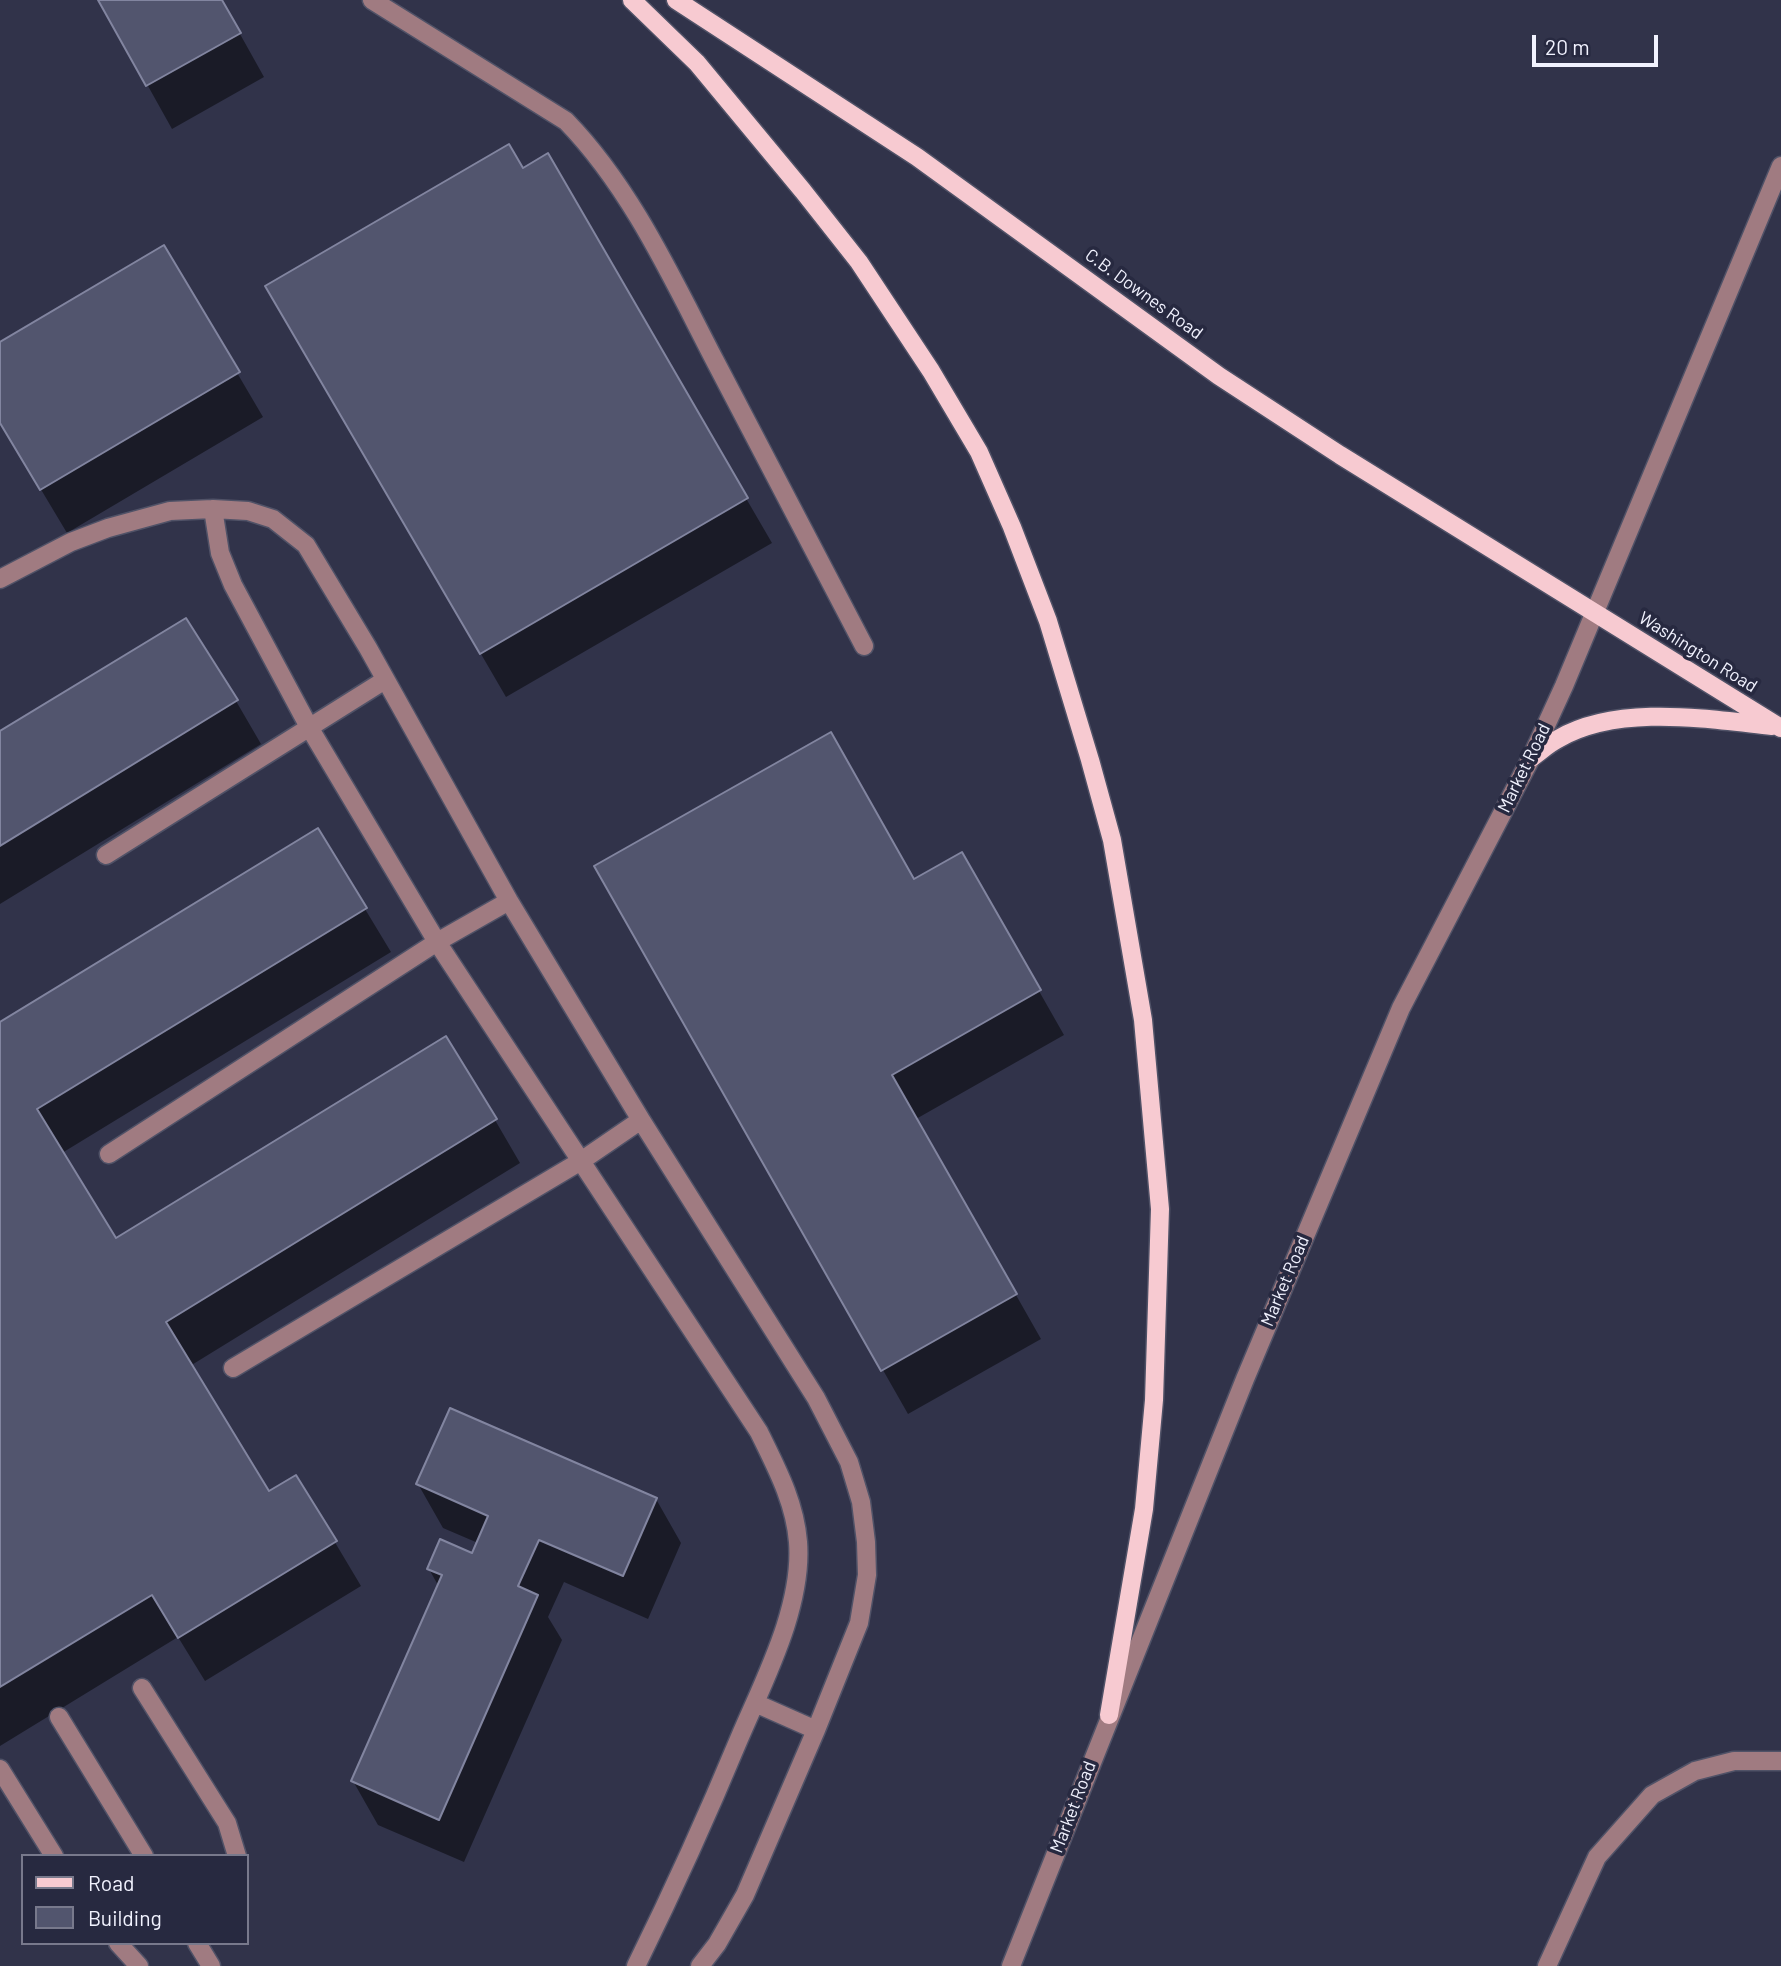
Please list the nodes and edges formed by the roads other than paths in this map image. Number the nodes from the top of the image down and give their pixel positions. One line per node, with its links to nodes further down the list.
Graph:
1 (372, 0): 8 (street)
2 (632, 0): 22 (main road)
3 (676, 0): 7 (main road, C.B. Downes Road)
4 (1781, 166): 7 (street, Market Road)
5 (213, 509): 6 (street); 9 (street); 10 (street)
6 (0, 579)
7 (1593, 612): 11 (main road, Washington Road); 12 (street, Market Road)
8 (864, 646)
9 (385, 680): 10 (street); 14 (street)
10 (309, 727): 13 (street); 15 (street)
11 (1780, 727): 12 (main road)
12 (1531, 758): 22 (street, Market Road)
13 (106, 855)
14 (509, 901): 15 (street); 16 (street)
15 (437, 942): 17 (street); 18 (street)
16 (641, 1120): 18 (street); 24 (street)
17 (109, 1154)
18 (582, 1161): 19 (street); 21 (street)
19 (233, 1368)
20 (142, 1688): 29 (street)
21 (755, 1703): 24 (street); 34 (street)
22 (1109, 1715): 36 (street, Market Road)
23 (60, 1717): 28 (street)
24 (816, 1730): 35 (street)
25 (1781, 1761): 37 (street)
26 (0, 1769): 27 (street)
27 (53, 1854)
28 (143, 1854)
29 (236, 1854)
30 (120, 1945): 32 (street)
31 (199, 1945): 33 (street)
32 (139, 1966)
33 (211, 1966)
34 (636, 1966)
35 (700, 1966)
36 (1011, 1966)
37 (1547, 1966)

